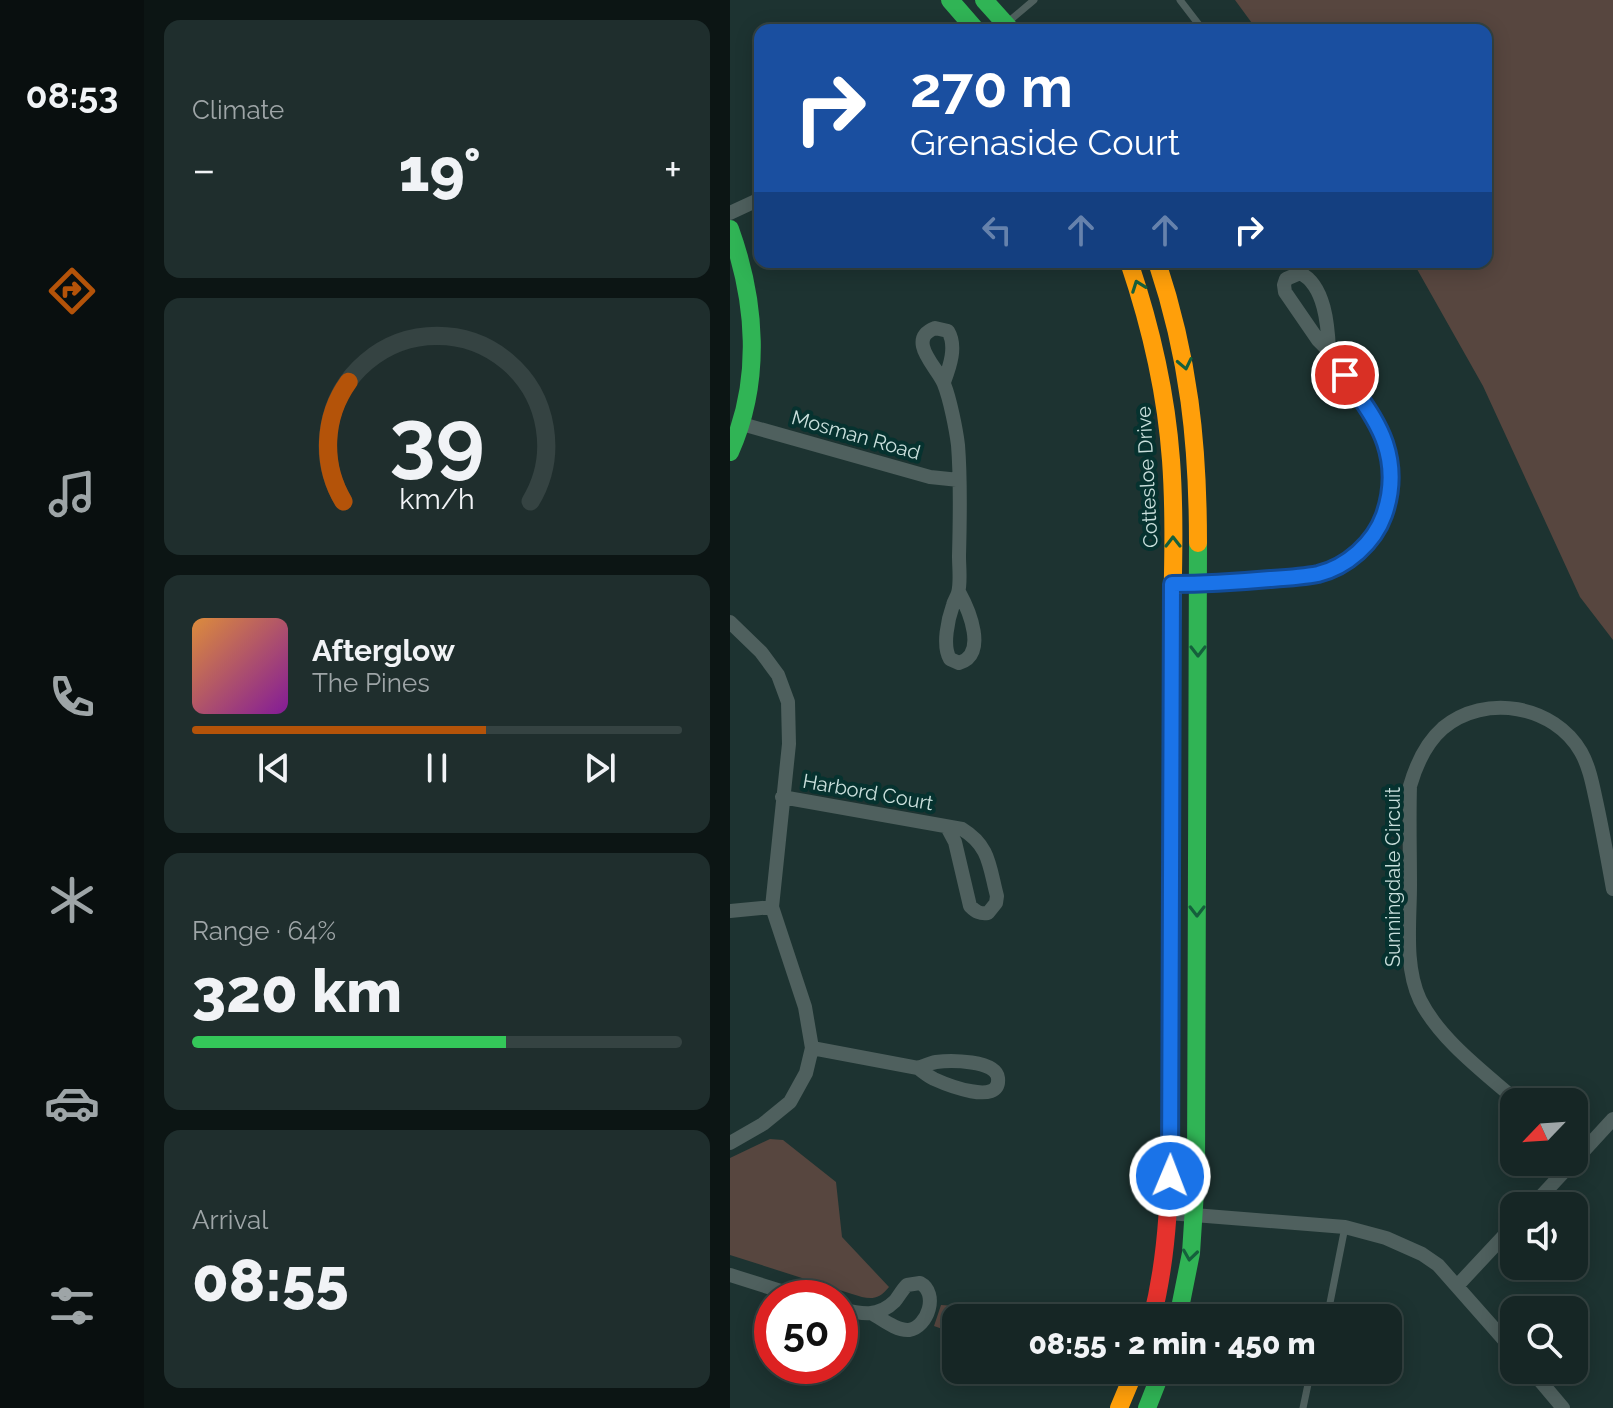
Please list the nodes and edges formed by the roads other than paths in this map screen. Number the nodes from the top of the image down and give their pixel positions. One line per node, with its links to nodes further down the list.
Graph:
1 (950, 0): 5 (main road)
2 (984, 0): 6 (main road)
3 (1034, 0): 7 (lane)
4 (1180, 0): 8 (lane)
5 (971, 24)
6 (1003, 24)
7 (1010, 24)
8 (1198, 24)
9 (754, 202): 10 (street)
10 (730, 213)
11 (730, 229): 16 (main road)
12 (1131, 268): 19 (main road, Cottesloe Drive, one-way to 12)
13 (1159, 268): 20 (main road, one-way to 20)
14 (1329, 351): 14 (street); 20 (street)
15 (944, 382): 18 (street)
16 (742, 424): 17 (main road); 18 (street, Mosman Road)
17 (730, 452)
18 (959, 480): 21 (street)
19 (1172, 584): 20 (street); 36 (main road, Cottesloe Drive)
20 (1199, 584): 37 (main road, one-way to 37)
21 (959, 592)
22 (730, 622): 23 (street)
23 (782, 797): 24 (street, Harbord Court); 26 (street)
24 (947, 827): 24 (street, Harbord Court)
25 (1613, 889): 30 (street, Sunningdale Circuit)
26 (772, 907): 27 (street); 28 (street)
27 (730, 911)
28 (812, 1048): 29 (street); 32 (street)
29 (918, 1068): 29 (street)
30 (1502, 1088)
31 (1613, 1119): 33 (street)
32 (730, 1143)
33 (1588, 1145)
34 (1559, 1176): 35 (street)
35 (1545, 1192)
36 (1169, 1213): 37 (street); 43 (main road, Cottesloe Drive)
37 (1195, 1215): 38 (street); 44 (main road, one-way to 44)
38 (1345, 1227): 42 (street); 45 (lane)
39 (1500, 1240): 42 (street)
40 (730, 1275): 41 (street)
41 (754, 1283)
42 (1458, 1285): 48 (street)
43 (1155, 1304)
44 (1181, 1304)
45 (1330, 1304)
46 (858, 1313): 47 (street)
47 (873, 1314)
48 (1500, 1334)
49 (1129, 1384): 53 (main road)
50 (1156, 1384): 54 (main road)
51 (1308, 1384): 55 (lane)
52 (1543, 1384): 56 (street)
53 (1119, 1408)
54 (1147, 1408)
55 (1303, 1408)
56 (1563, 1408)

